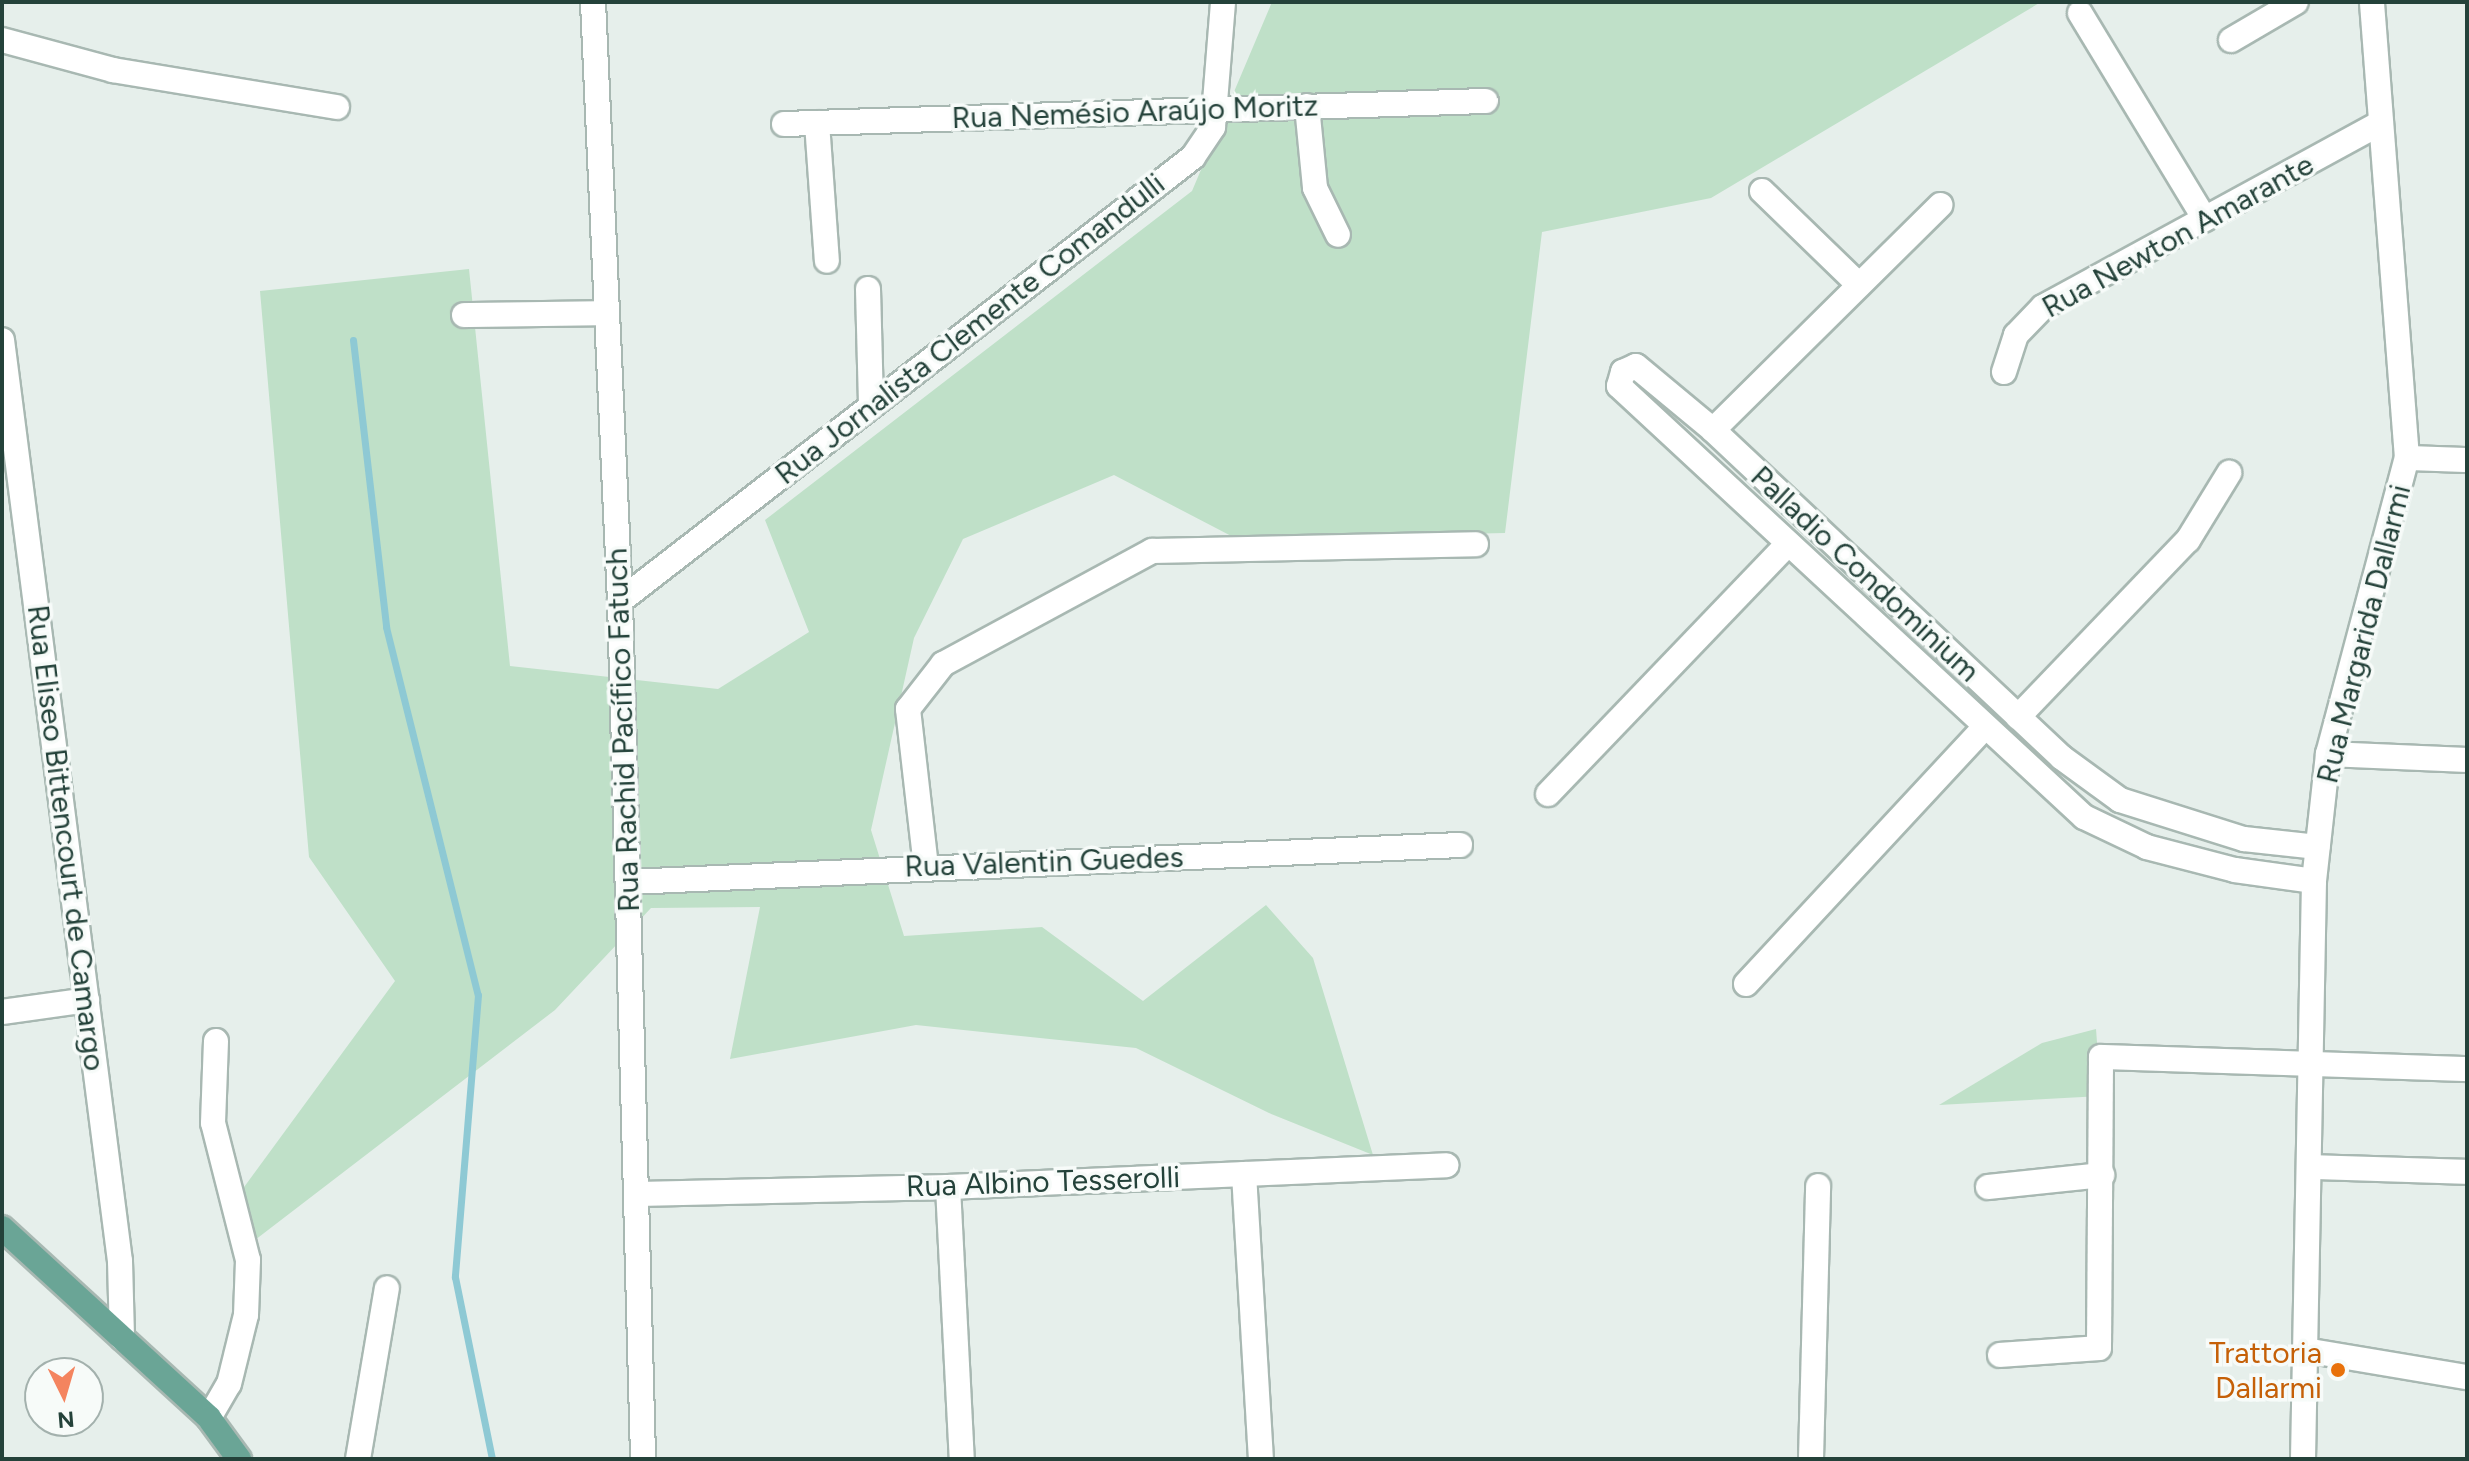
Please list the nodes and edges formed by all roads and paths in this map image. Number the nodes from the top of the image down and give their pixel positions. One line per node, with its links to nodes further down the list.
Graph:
1 (593, 2): 22 (street, Rua Rachid Pacífico Fatuch)
2 (1223, 2): 11 (street, Rua Jornalista Clemente Comandulli)
3 (2296, 2): 7 (street)
4 (2372, 2): 14 (street, Rua Margarida Dallarmi)
5 (2080, 13): 17 (street)
6 (2, 40): 10 (street)
7 (2231, 40)
8 (1486, 101): 9 (street, Rua Nemésio Araújo Moritz)
9 (1307, 106): 11 (street, Rua Nemésio Araújo Moritz); 18 (street)
10 (337, 107)
11 (1216, 110): 12 (street, Rua Nemésio Araújo Moritz); 26 (street, Rua Jornalista Clemente Comandulli)
12 (817, 123): 13 (street, Rua Nemésio Araújo Moritz); 19 (street)
13 (784, 124)
14 (2378, 124): 17 (street, Rua Newton Amarante); 28 (street, Rua Margarida Dallarmi)
15 (1762, 191): 20 (street)
16 (1940, 205): 20 (street)
17 (2205, 219): 25 (street, Rua Newton Amarante)
18 (1338, 235)
19 (827, 261)
20 (1859, 285): 27 (street)
21 (868, 289): 26 (street)
22 (604, 313): 23 (street); 33 (street, Rua Rachid Pacífico Fatuch)
23 (464, 315)
24 (2, 340): 49 (street, Rua Eliseo Bittencourt de Camargo)
25 (2004, 372)
26 (871, 405): 33 (street, Rua Jornalista Clemente Comandulli)
27 (1713, 430): 32 (street, Palladio Condominium); 34 (street, Palladio Condominium)
28 (2407, 458): 29 (street); 38 (street, Rua Margarida Dallarmi)
29 (2467, 460)
30 (2229, 473): 36 (street)
31 (1476, 544): 45 (street)
32 (1788, 544): 35 (street, Palladio Condominium); 40 (street, Palladio Condominium)
33 (620, 601): 47 (street, Rua Rachid Pacífico Fatuch)
34 (1915, 621): 35 (street); 36 (street, Palladio Condominium)
35 (1897, 641): 37 (street, Palladio Condominium)
36 (2018, 717): 41 (street, Palladio Condominium)
37 (1984, 728): 44 (street, Palladio Condominium); 48 (street, Palladio Condominium)
38 (2328, 754): 39 (street); 43 (street, Rua Margarida Dallarmi)
39 (2467, 760)
40 (1548, 794)
41 (2196, 826): 43 (street, Palladio Condominium); 44 (street)
42 (1460, 845): 45 (street, Rua Valentin Guedes)
43 (2318, 847): 46 (street, Rua Margarida Dallarmi)
44 (2188, 858): 46 (street, Palladio Condominium)
45 (926, 867): 47 (street, Rua Valentin Guedes)
46 (2314, 881): 52 (street, Rua Margarida Dallarmi)
47 (629, 882): 62 (street, Rua Rachid Pacífico Fatuch)
48 (1746, 984)
49 (87, 1000): 50 (street); 65 (street, Rua Eliseo Bittencourt de Camargo)
50 (2, 1012)
51 (216, 1041): 69 (street)
52 (2313, 1064): 53 (street); 55 (street, Rua Margarida Dallarmi); 58 (street)
53 (2467, 1069)
54 (1447, 1165): 57 (street, Rua Albino Tesserolli)
55 (2312, 1167): 56 (street); 66 (street, Rua Margarida Dallarmi)
56 (2467, 1172)
57 (1244, 1174): 60 (street, Rua Albino Tesserolli); 74 (street)
58 (2102, 1175): 61 (street); 67 (street)
59 (1818, 1186): 75 (street)
60 (948, 1187): 62 (street, Rua Albino Tesserolli); 73 (street)
61 (1988, 1187)
62 (638, 1194): 72 (street, Rua Rachid Pacífico Fatuch)
63 (2, 1228): 65 (main road)
64 (387, 1288): 71 (street)
65 (122, 1338): 69 (main road)
66 (2305, 1350): 68 (street); 76 (street, Rua Margarida Dallarmi)
67 (2000, 1355)
68 (2467, 1377)
69 (209, 1418): 70 (main road)
70 (239, 1459)
71 (358, 1459)
72 (643, 1459)
73 (962, 1459)
74 (1261, 1459)
75 (1811, 1459)
76 (2303, 1459)

